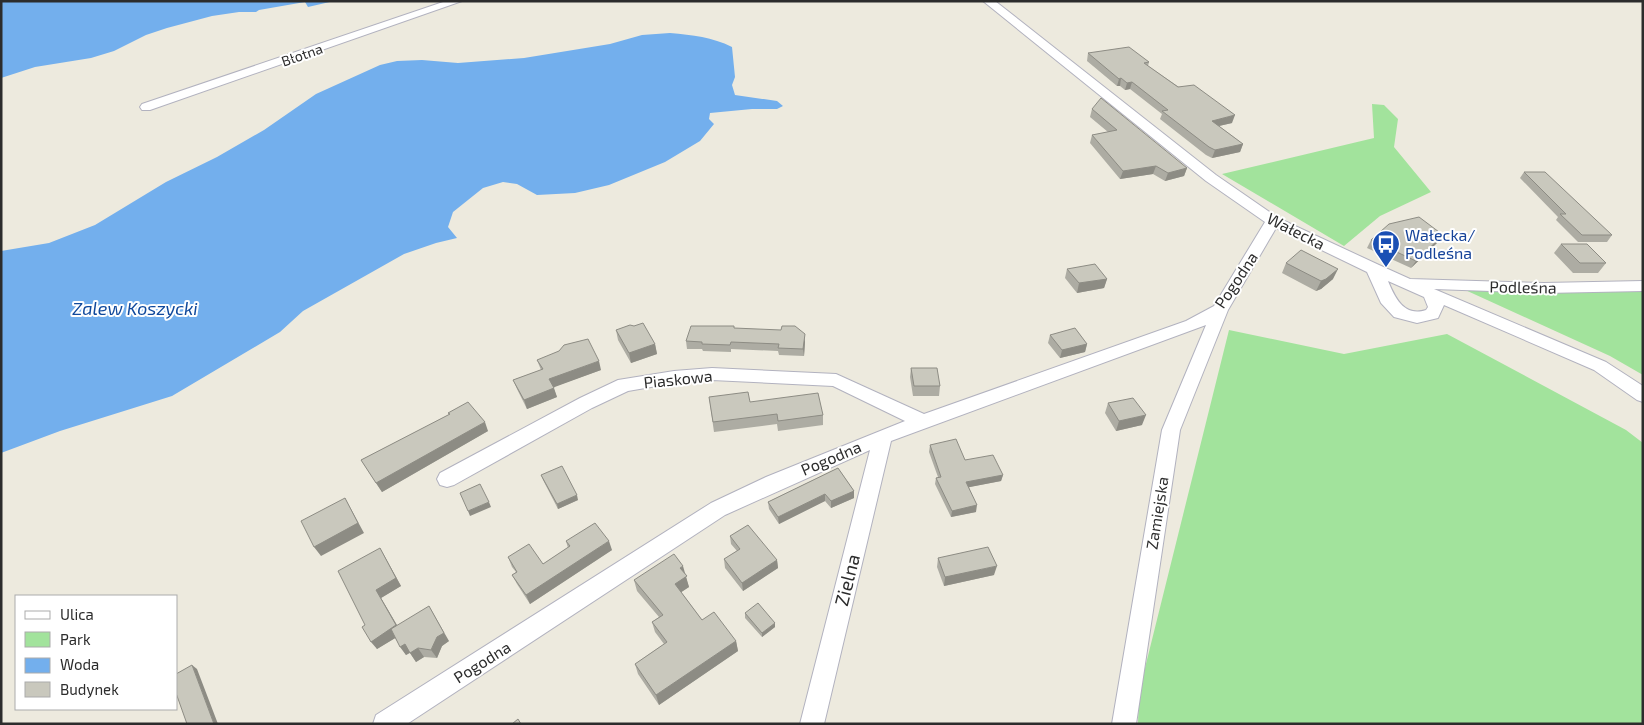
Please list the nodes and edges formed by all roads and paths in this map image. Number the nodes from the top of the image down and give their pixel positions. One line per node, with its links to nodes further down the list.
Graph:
1 (458, 1): 3 (street, Błotna)
2 (988, 1): 4 (street, Wałecka)
3 (146, 107)
4 (1273, 221): 5 (street, Wałecka); 9 (street, Pogodna)
5 (1374, 269): 6 (street, Wałecka); 8 (street)
6 (1404, 282): 7 (street, Podleśna); 8 (street, Wałecka)
7 (1643, 286)
8 (1431, 294): 10 (street, Wałecka)
9 (1220, 310): 11 (street, Pogodna); 16 (street, Zamiejska)
10 (1643, 394)
11 (924, 422): 12 (street, Pogodna); 13 (street, Piaskowa)
12 (883, 436): 14 (street, Pogodna); 15 (street, Zielna)
13 (447, 479)
14 (385, 724)
15 (812, 724)
16 (1124, 724)

